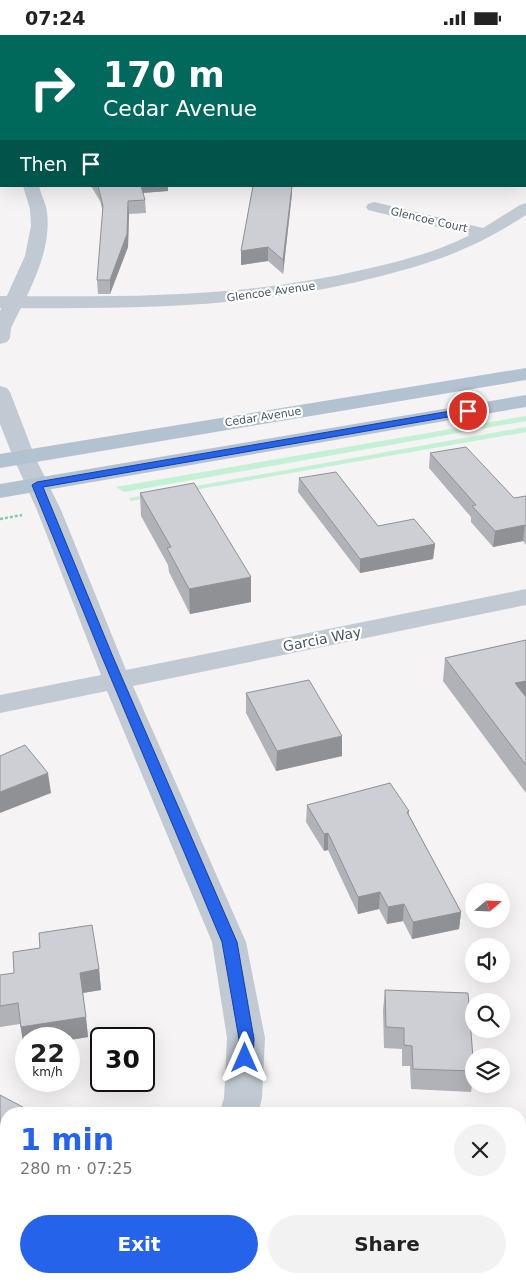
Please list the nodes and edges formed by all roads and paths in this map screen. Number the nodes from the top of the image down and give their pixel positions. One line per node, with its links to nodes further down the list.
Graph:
1 (30, 187): 5 (street)
2 (374, 207): 4 (street, Glencoe Court)
3 (526, 208): 4 (street, Glencoe Avenue)
4 (484, 233): 5 (street, Glencoe Avenue)
5 (7, 302): 6 (street)
6 (0, 337)
7 (526, 374): 10 (main road, Cedar Avenue)
8 (0, 392): 10 (street)
9 (526, 401): 12 (main road)
10 (24, 457): 11 (main road, Cedar Avenue); 12 (street)
11 (0, 461)
12 (37, 485): 13 (main road); 15 (street)
13 (0, 491)
14 (526, 597): 15 (street, Garcia Way)
15 (117, 679): 16 (street, Garcia Way); 17 (street)
16 (0, 704)
17 (241, 1107)

